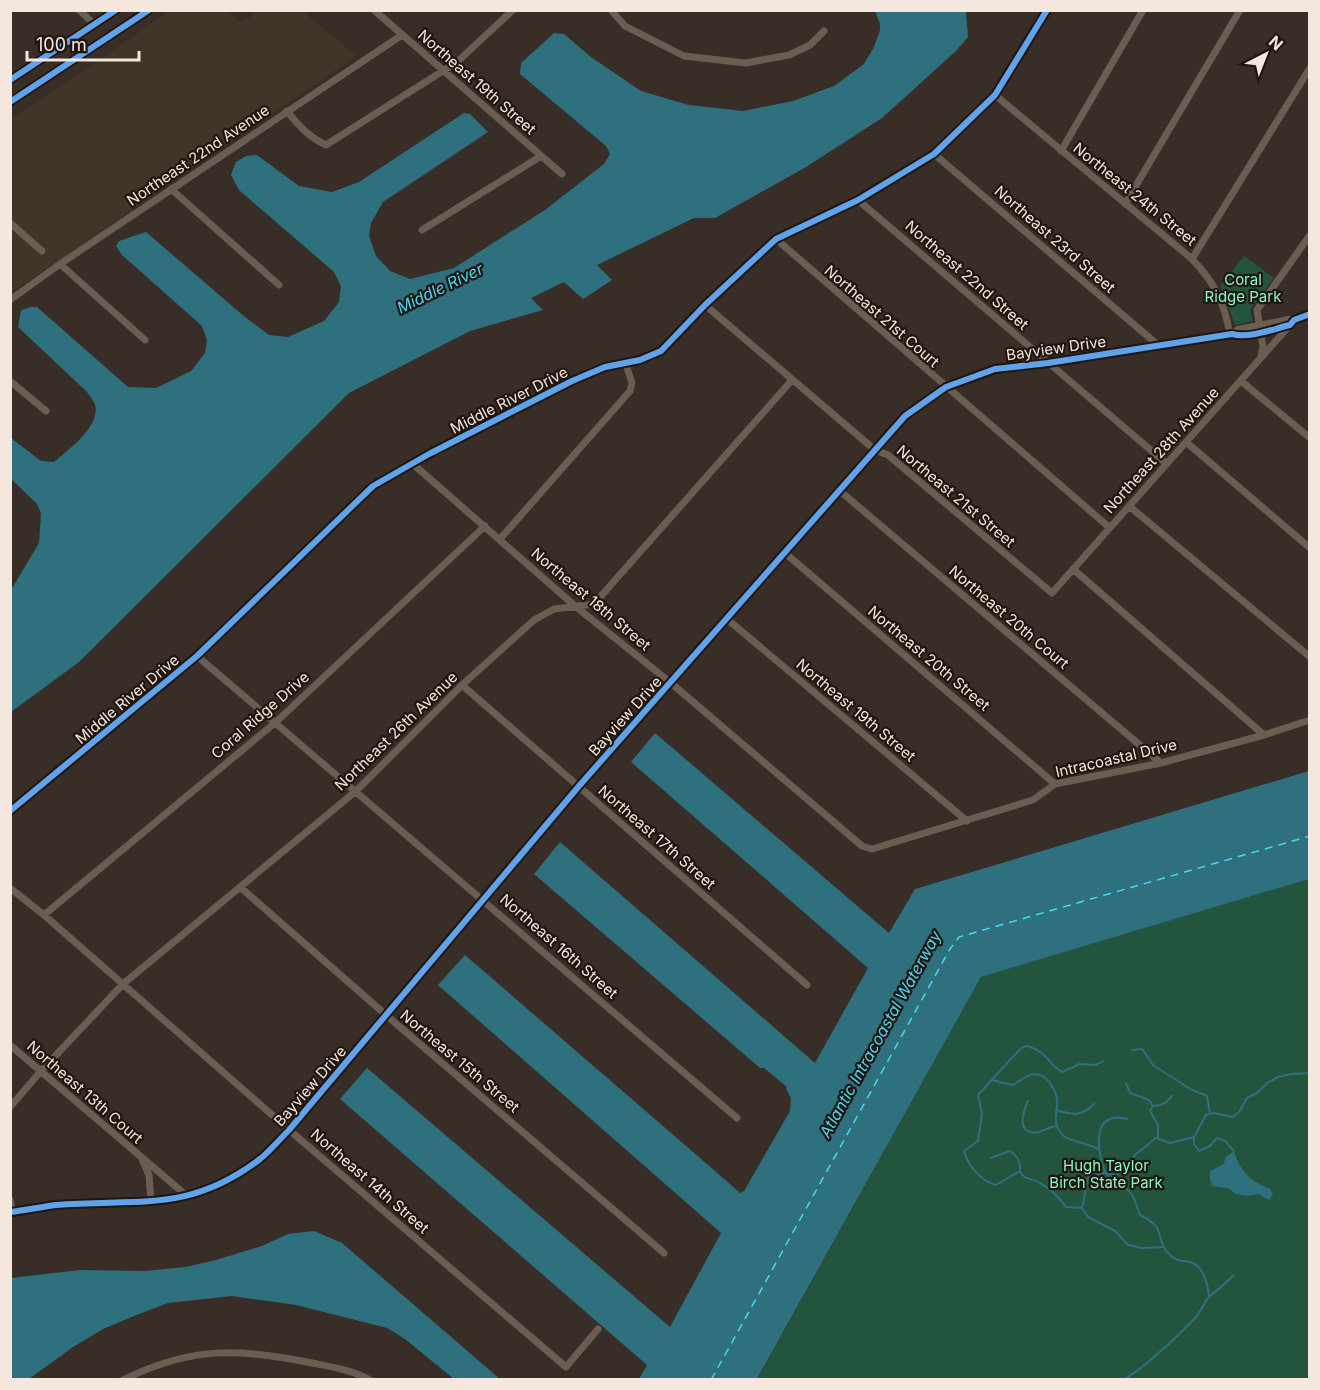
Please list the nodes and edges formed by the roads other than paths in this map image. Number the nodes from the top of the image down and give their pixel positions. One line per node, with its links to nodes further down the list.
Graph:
1 (79, 10): 10 (street)
2 (149, 10): 13 (main road)
3 (374, 10): 12 (street, Northeast 19th Street)
4 (513, 10): 15 (street)
5 (611, 10): 11 (street)
6 (1047, 10): 17 (street, Middle River Drive)
7 (1143, 10): 20 (street)
8 (1240, 10): 26 (street)
9 (113, 13): 10 (main road); 13 (main road)
10 (95, 25): 16 (main road)
11 (824, 31)
12 (402, 34): 15 (street, Northeast 19th Street); 19 (street, Northeast 22nd Avenue)
13 (103, 40): 18 (main road)
14 (1310, 68): 32 (street)
15 (444, 71): 19 (street); 22 (street, Northeast 19th Street)
16 (10, 80)
17 (995, 95): 20 (street, Northeast 24th Street); 21 (street, Middle River Drive)
18 (10, 102)
19 (287, 111): 24 (street, Northeast 22nd Avenue)
20 (1061, 150): 26 (street, Northeast 24th Street)
21 (934, 154): 25 (street, Middle River Drive); 42 (street, Northeast 23rd Street)
22 (541, 156): 23 (street, Northeast 19th Street); 28 (street)
23 (562, 174)
24 (171, 189): 33 (street, Northeast 22nd Avenue); 34 (street)
25 (858, 200): 30 (street, Middle River Drive); 44 (street, Northeast 22nd Street)
26 (1125, 204): 32 (street, Northeast 24th Street)
27 (10, 223): 31 (street)
28 (422, 230)
29 (1310, 235): 39 (street)
30 (776, 239): 36 (street, Middle River Drive); 49 (street, Northeast 21st Court)
31 (42, 251)
32 (1192, 259): 40 (street, Northeast 24th Street)
33 (60, 264): 35 (street, Northeast 22nd Avenue); 41 (street)
34 (279, 285)
35 (10, 300)
36 (705, 305): 45 (street, Middle River Drive); 46 (street, Northeast 21st Street)
37 (1310, 314): 38 (street, Bayview Drive)
38 (1292, 322): 39 (street, Bayview Drive); 43 (street, Northeast 28th Avenue)
39 (1260, 329): 40 (street, Bayview Drive); 43 (street)
40 (1231, 334): 42 (street, Bayview Drive)
41 (145, 340)
42 (1158, 345): 44 (street, Bayview Drive)
43 (1260, 359): 48 (street, Northeast 28th Avenue)
44 (1048, 363): 49 (street, Bayview Drive); 55 (street, Northeast 22nd Street)
45 (626, 365): 54 (street, Middle River Drive); 60 (street)
46 (792, 380): 53 (street, Northeast 21st Street); 65 (street, Northeast 26th Avenue)
47 (10, 381): 50 (street)
48 (1241, 381): 51 (street); 52 (street, Northeast 28th Avenue)
49 (945, 387): 53 (street, Bayview Drive); 59 (street, Northeast 21st Court)
50 (46, 411)
51 (1310, 438)
52 (1186, 442): 55 (street, Northeast 28th Avenue); 61 (street)
53 (874, 450): 56 (street, Bayview Drive); 64 (street, Northeast 21st Street)
54 (413, 464): 58 (street, Northeast 18th Street); 67 (street, Middle River Drive)
55 (1167, 464): 57 (street, Northeast 28th Avenue)
56 (840, 491): 62 (street, Bayview Drive); 74 (street, Northeast 20th Court)
57 (1129, 506): 59 (street, Northeast 28th Avenue); 68 (street)
58 (484, 526): 60 (street, Northeast 18th Street); 72 (street, Coral Ridge Drive)
59 (1110, 528): 63 (street, Northeast 28th Avenue)
60 (500, 539): 65 (street, Northeast 18th Street)
61 (1310, 548)
62 (785, 553): 66 (street, Bayview Drive); 75 (street, Northeast 20th Street)
63 (1073, 569): 64 (street, Northeast 28th Avenue); 73 (street)
64 (1052, 593)
65 (575, 606): 69 (street, Northeast 18th Street); 70 (street, Northeast 26th Avenue)
66 (726, 619): 69 (street, Bayview Drive); 79 (street, Northeast 19th Street)
67 (197, 656): 72 (street, Northeast 16th Street); 78 (street, Middle River Drive)
68 (1310, 657)
69 (670, 683): 76 (street, Bayview Drive); 80 (street, Northeast 18th Street)
70 (462, 685): 76 (street, Northeast 17th Street); 77 (street, Northeast 26th Avenue)
71 (1310, 720): 73 (street, Intracoastal Drive)
72 (276, 722): 77 (street, Northeast 16th Street); 84 (street, Coral Ridge Drive)
73 (1264, 735): 74 (street, Intracoastal Drive)
74 (1161, 763): 75 (street, Intracoastal Drive)
75 (1055, 784): 79 (street, Intracoastal Drive)
76 (579, 786): 83 (street, Bayview Drive); 86 (street, Northeast 17th Street)
77 (356, 791): 81 (street, Northeast 26th Avenue); 83 (street, Northeast 16th Street)
78 (10, 812)
79 (968, 821): 80 (street, Intracoastal Drive)
80 (862, 846)
81 (240, 886): 85 (street, Northeast 26th Avenue); 87 (street, Northeast 15th Street)
82 (10, 888): 84 (street, Northeast 14th Street)
83 (483, 899): 87 (street, Bayview Drive); 91 (street, Northeast 16th Street)
84 (44, 915): 85 (street, Northeast 14th Street)
85 (123, 984): 89 (street, Northeast 26th Avenue); 92 (street, Northeast 14th Street)
86 (807, 985)
87 (386, 1015): 92 (street, Bayview Drive); 98 (street, Northeast 15th Street)
88 (10, 1045): 89 (street, Northeast 13th Court)
89 (41, 1071): 90 (street, Northeast 26th Avenue); 93 (street, Northeast 13th Court)
90 (10, 1107)
91 (737, 1118)
92 (289, 1130): 94 (street, Bayview Drive); 99 (street, Northeast 14th Street)
93 (142, 1160): 94 (street, Northeast 13th Court); 96 (street, Northeast 13th Court)
94 (187, 1196): 96 (street, Bayview Drive)
95 (10, 1200): 97 (street)
96 (150, 1202): 97 (street, Bayview Drive)
97 (12, 1212)
98 (664, 1253)
99 (598, 1329)
100 (123, 1380): 101 (street)
101 (370, 1380)

